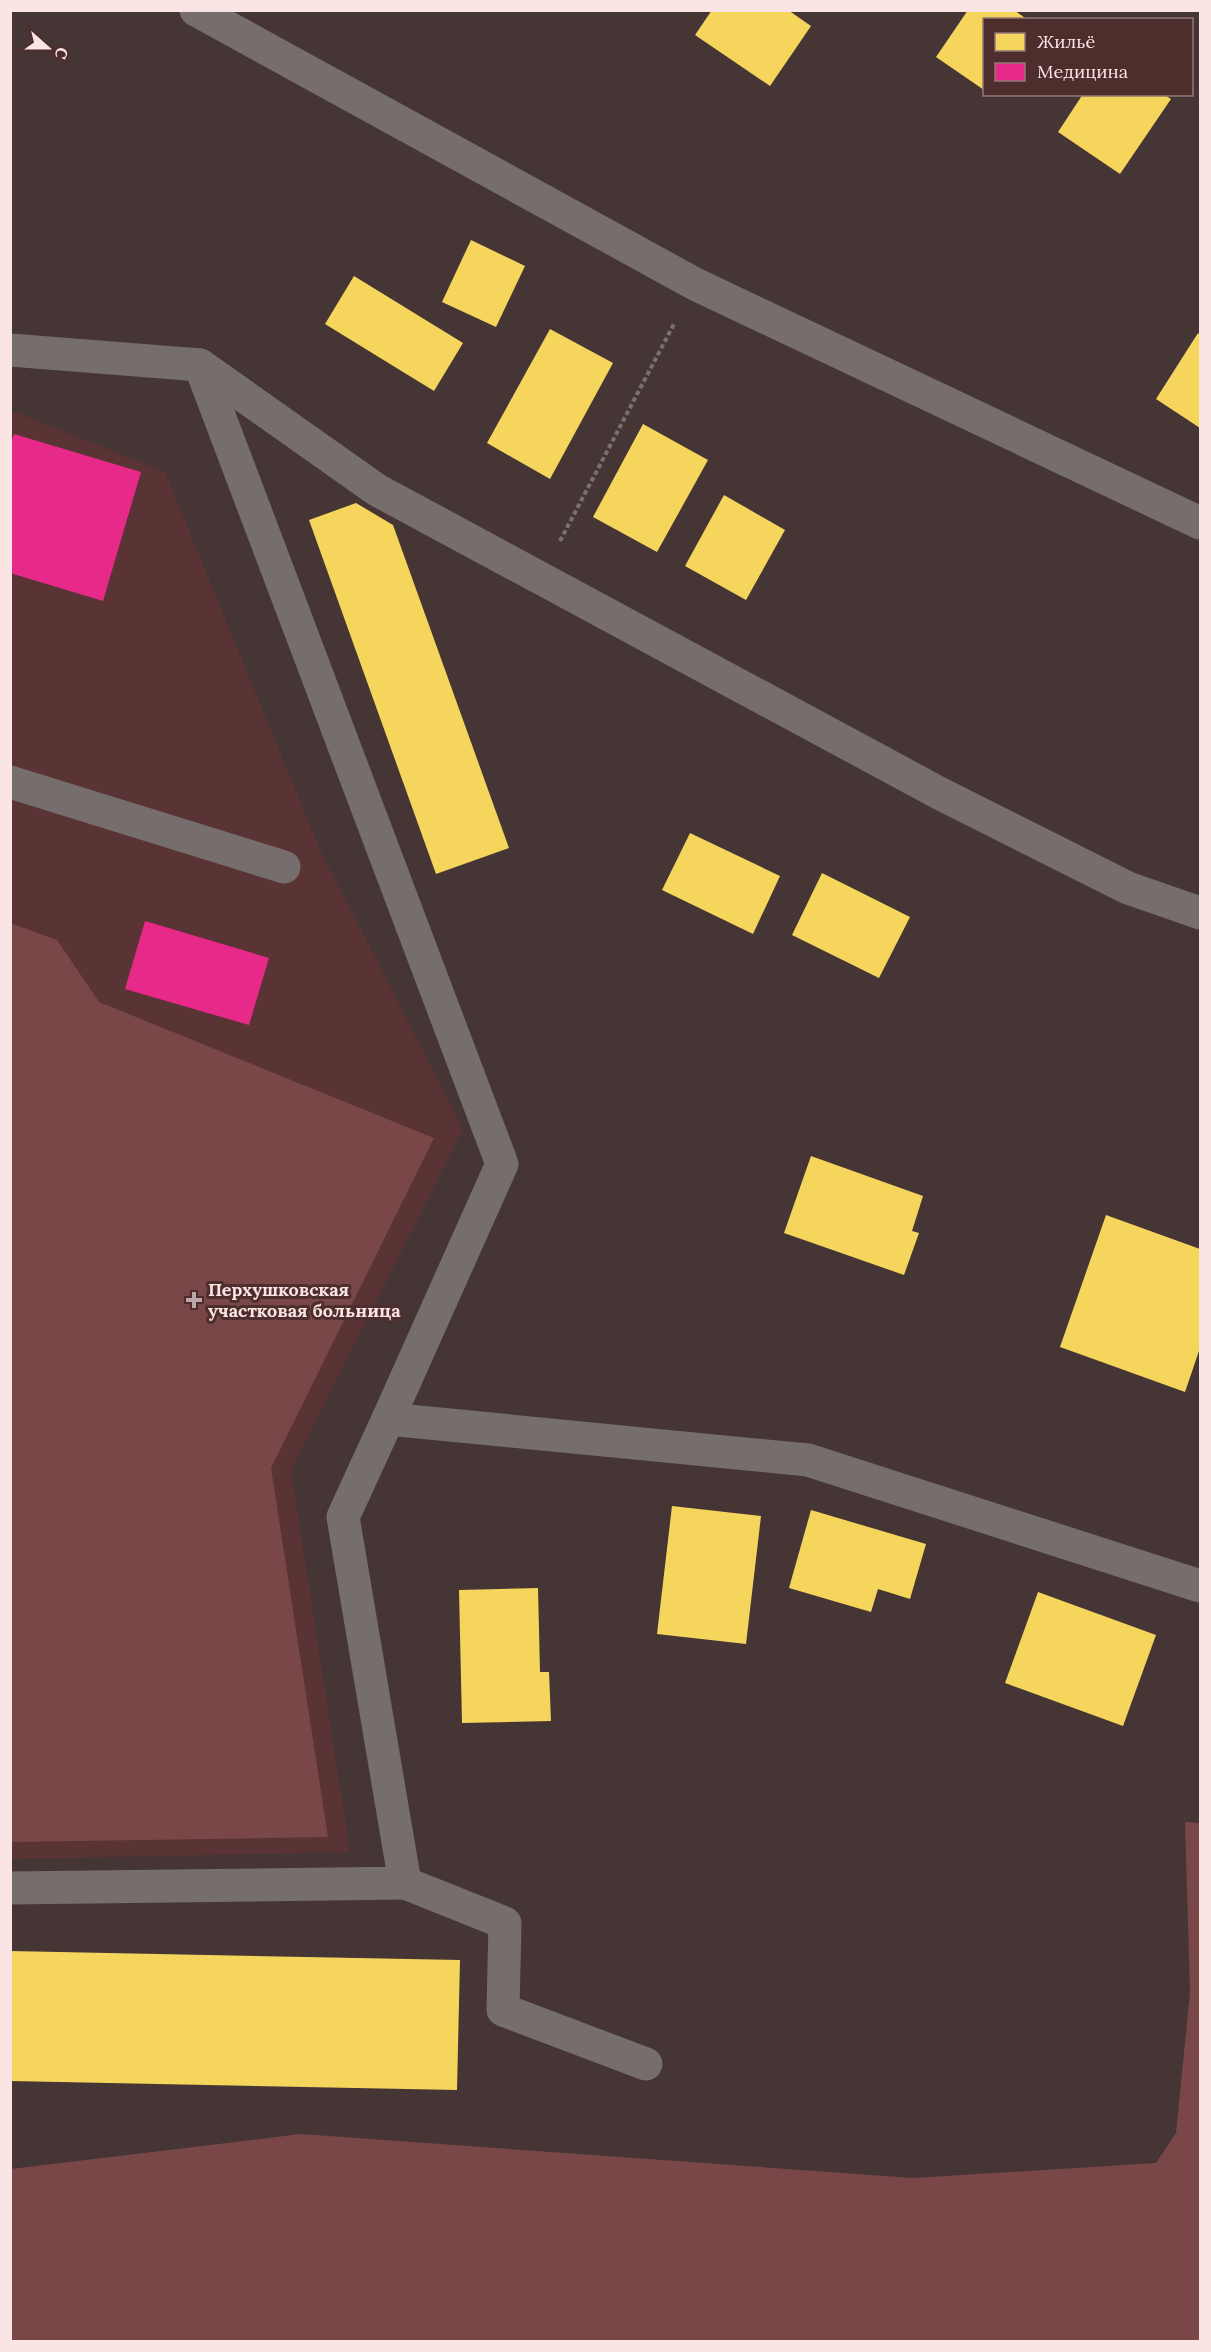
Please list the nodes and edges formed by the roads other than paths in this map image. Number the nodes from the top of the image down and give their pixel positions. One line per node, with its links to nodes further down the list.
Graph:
1 (196, 10): 4 (street)
2 (10, 350): 3 (street)
3 (200, 366): 7 (street); 8 (street)
4 (1200, 523)
5 (10, 782): 6 (street)
6 (284, 867)
7 (1200, 913)
8 (388, 1419): 9 (street); 10 (street)
9 (1200, 1586)
10 (405, 1883): 11 (street); 12 (street)
11 (10, 1888)
12 (646, 2064)

